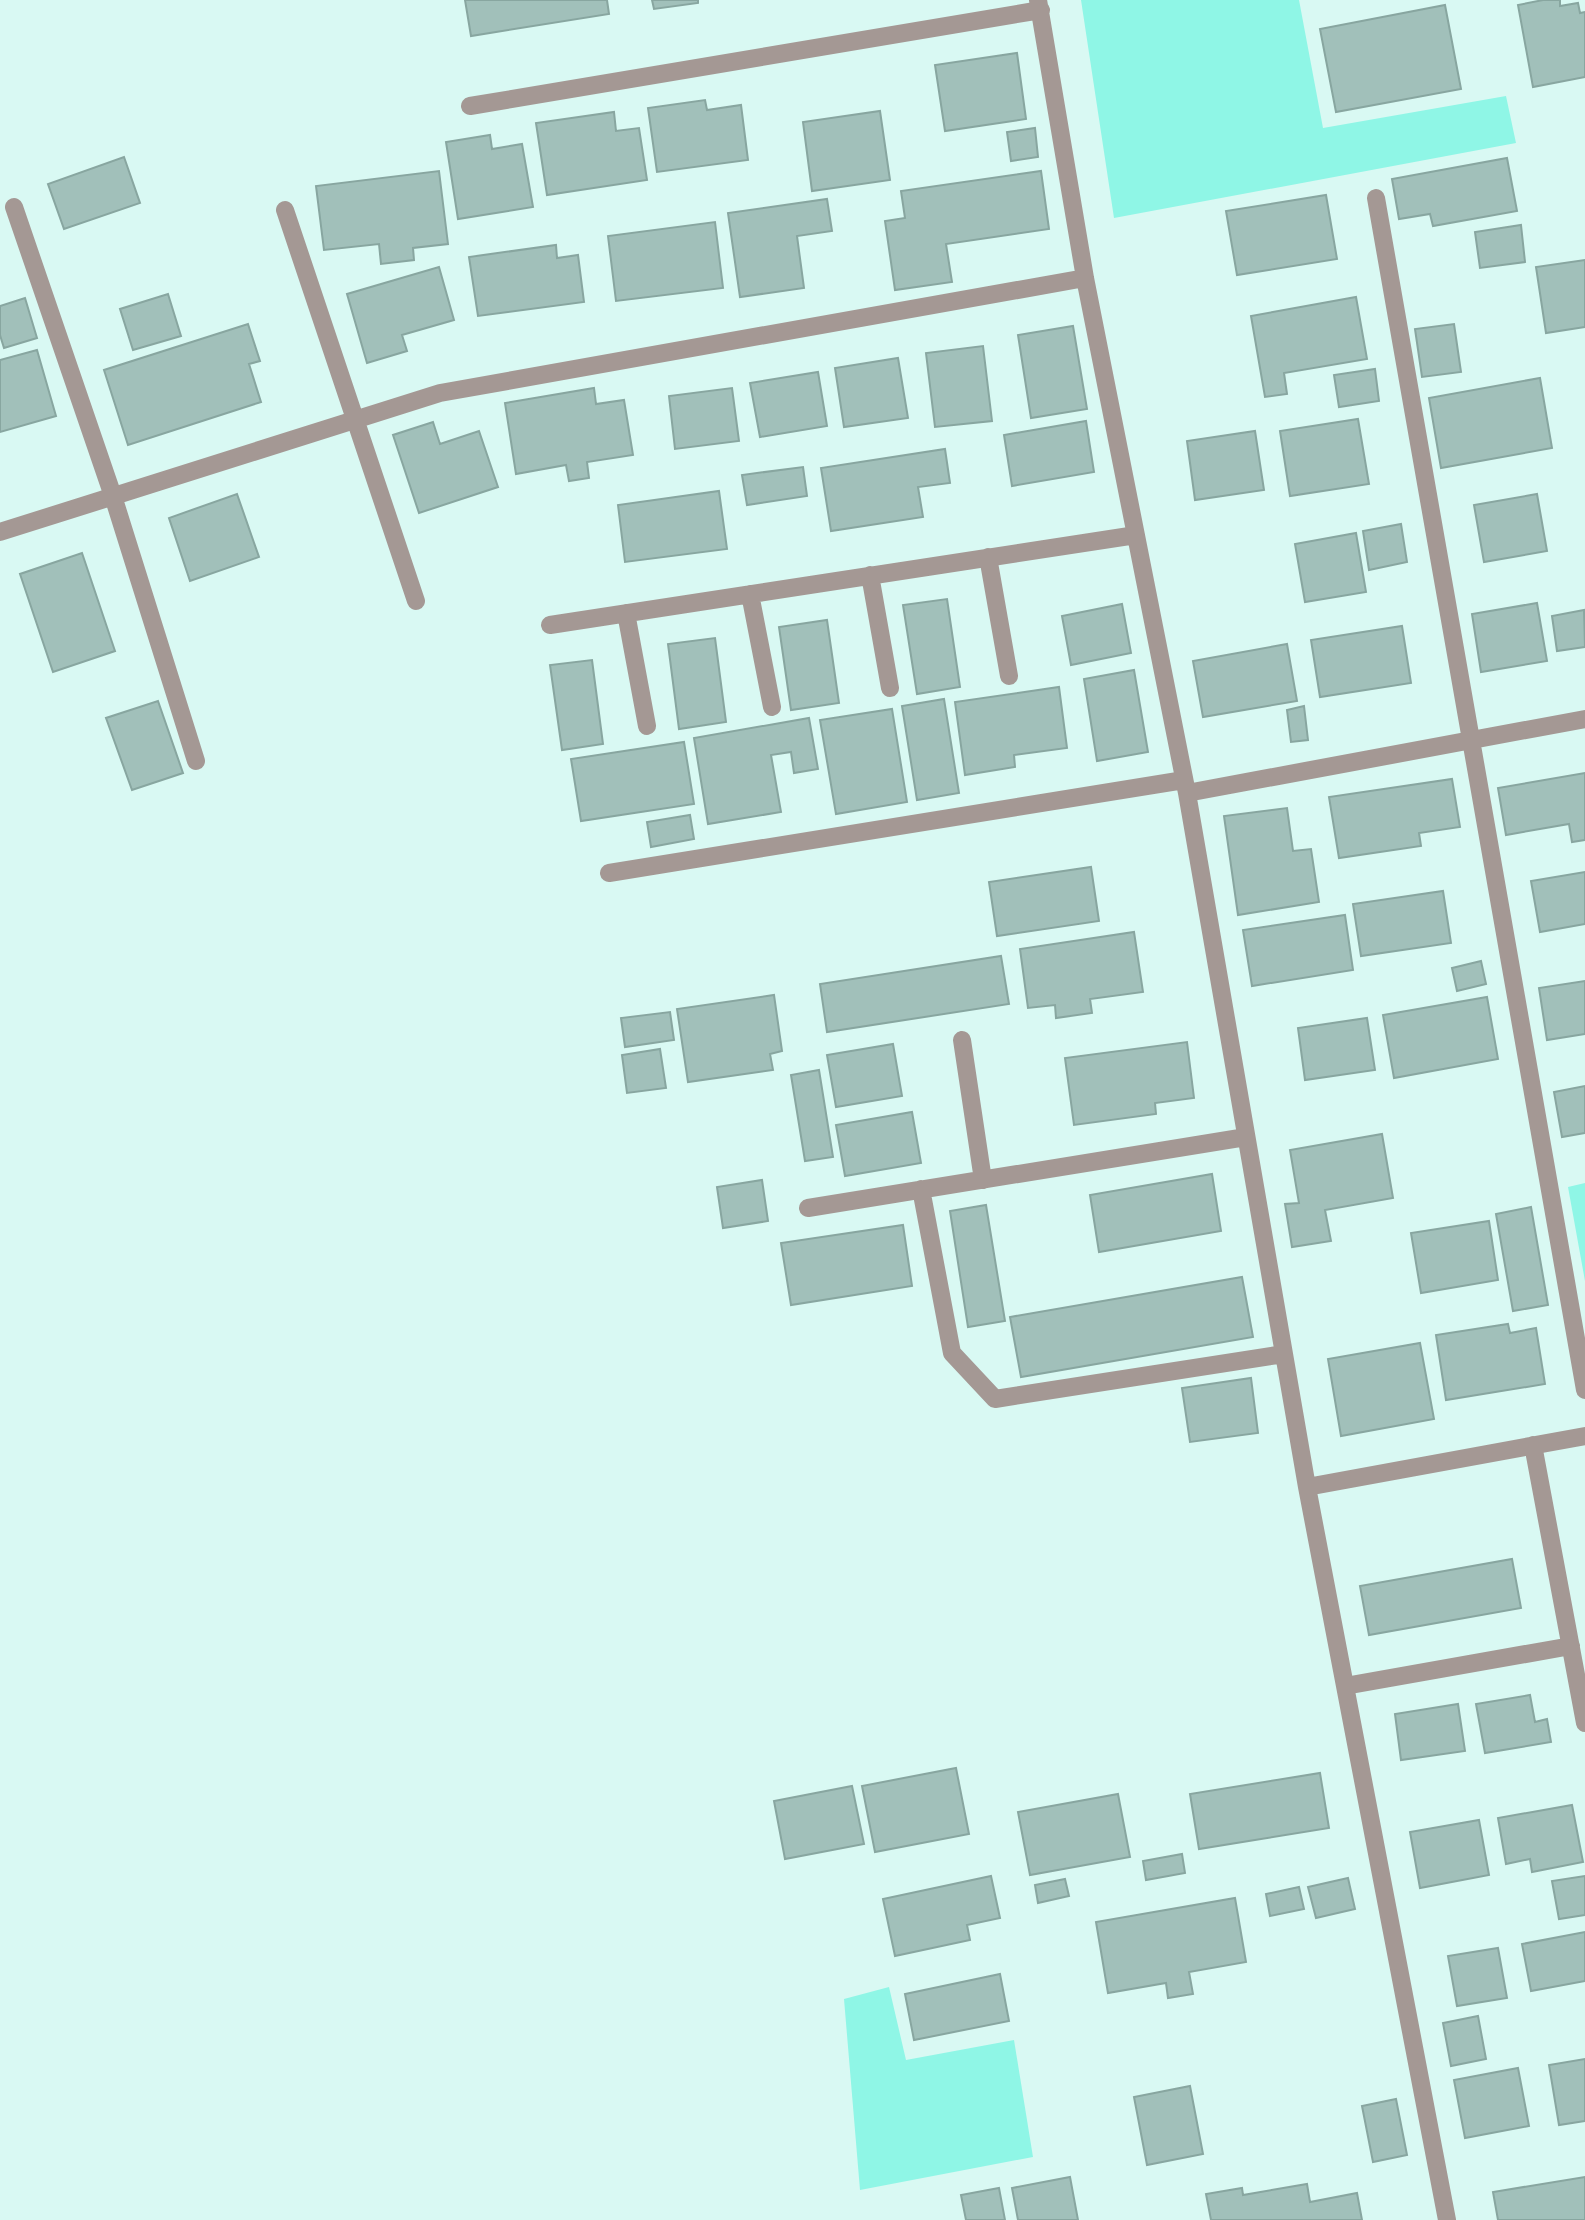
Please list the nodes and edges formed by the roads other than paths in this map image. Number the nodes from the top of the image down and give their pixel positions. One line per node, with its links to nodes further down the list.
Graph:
1 (1040, 5): 2 (street); 6 (street)
2 (470, 106)
3 (1376, 198): 22 (street)
4 (14, 207): 8 (street)
5 (285, 211): 7 (street)
6 (1085, 278): 7 (street); 10 (street)
7 (355, 419): 8 (street); 14 (street)
8 (113, 496): 9 (street); 23 (street)
9 (0, 532)
10 (1136, 535): 11 (street); 24 (street)
11 (988, 557): 12 (street); 17 (street)
12 (870, 575): 13 (street); 18 (street)
13 (750, 594): 15 (street); 19 (street)
14 (416, 601)
15 (626, 613): 16 (street); 21 (street)
16 (550, 625)
17 (1009, 676)
18 (890, 688)
19 (772, 707)
20 (1585, 719): 22 (street)
21 (646, 726)
22 (1469, 740): 24 (street); 32 (street)
23 (196, 761)
24 (1185, 786): 25 (street); 27 (street)
25 (609, 873)
26 (962, 1040): 28 (street)
27 (1246, 1137): 28 (street); 31 (street)
28 (983, 1180): 29 (street)
29 (921, 1189): 30 (street); 31 (street)
30 (808, 1208)
31 (1284, 1354): 35 (street)
32 (1585, 1390)
33 (1585, 1436): 34 (street)
34 (1533, 1445): 35 (street); 36 (street)
35 (1307, 1487): 37 (street)
36 (1571, 1646): 37 (street); 38 (street)
37 (1345, 1686): 39 (street)
38 (1585, 1723)
39 (1447, 2220)

